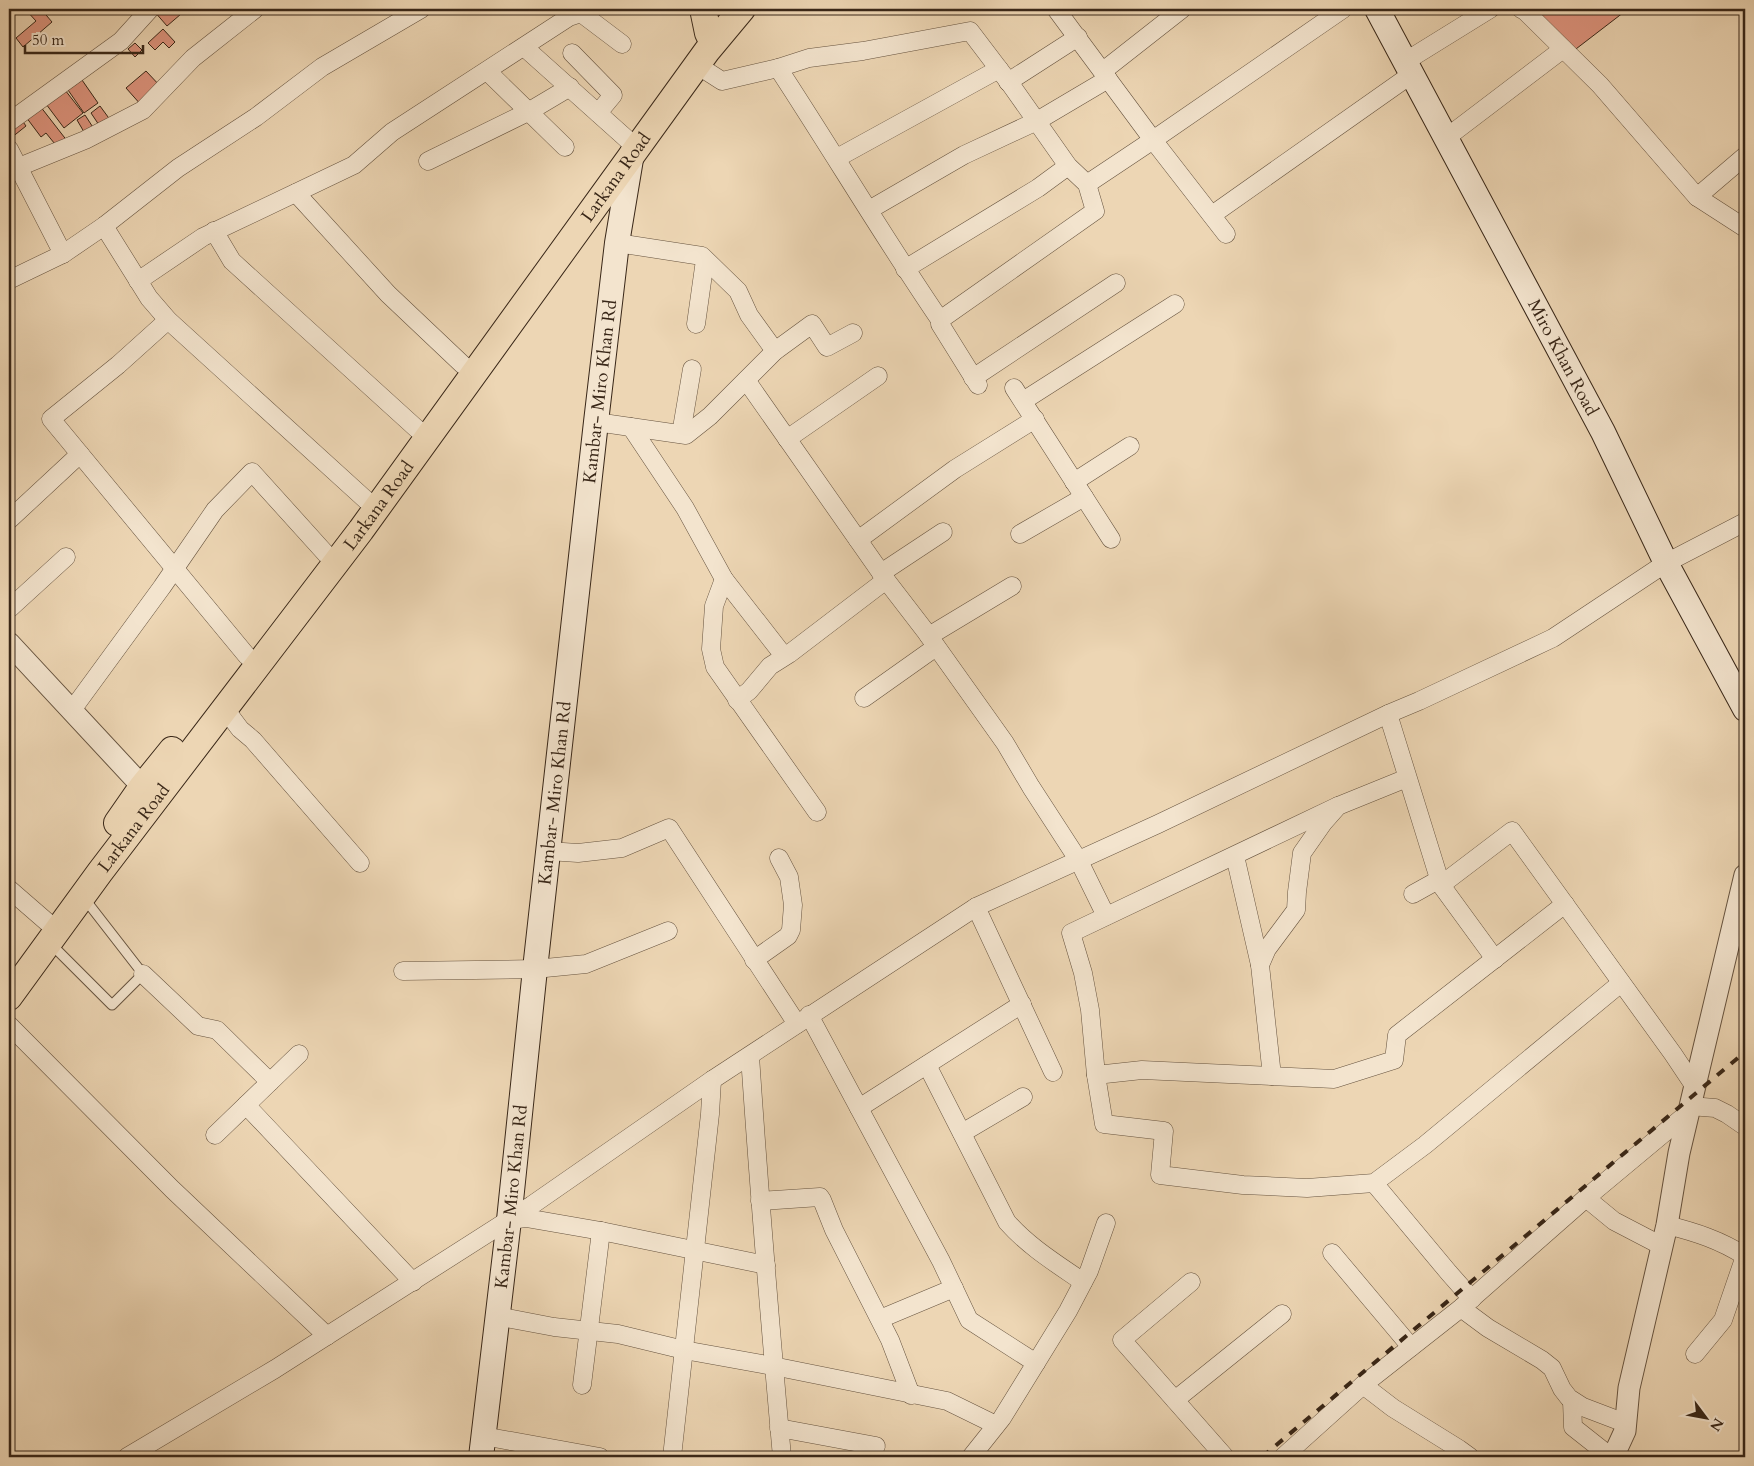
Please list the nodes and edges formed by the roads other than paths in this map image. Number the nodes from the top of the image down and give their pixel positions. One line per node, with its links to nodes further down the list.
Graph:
1 (150, 9): 28 (street)
2 (254, 9): 38 (street)
3 (421, 9): 44 (street)
4 (727, 9): 12 (main road, Larkana Road)
5 (742, 9): 12 (main road, Larkana Road)
6 (1056, 9): 13 (street)
7 (1182, 9): 23 (street)
8 (1343, 9): 30 (street)
9 (1377, 9): 19 (main road, Miro Khan Road)
10 (1490, 9): 19 (street)
11 (1521, 9): 16 (street)
12 (708, 28): 18 (main road, Larkana Road); 31 (main road, Larkana Road)
13 (1078, 37): 22 (street); 23 (street)
14 (622, 44): 15 (street)
15 (524, 47): 21 (street); 24 (street)
16 (1563, 49): 29 (street); 41 (street)
17 (572, 53): 26 (street)
18 (696, 65): 20 (street); 31 (main road, Larkana Road)
19 (1409, 67): 29 (main road, Miro Khan Road); 43 (street)
20 (778, 68): 22 (street); 35 (street)
21 (487, 71): 25 (street); 40 (street)
22 (1004, 75): 27 (street); 35 (street)
23 (1106, 75): 27 (street); 30 (street)
24 (570, 87): 25 (street); 26 (street)
25 (528, 112): 32 (street); 36 (street)
26 (598, 112): 31 (street)
27 (1036, 121): 37 (street); 42 (street)
28 (9, 122)
29 (1446, 138): 84 (main road, Miro Khan Road)
30 (1153, 140): 39 (street); 43 (street)
31 (632, 143): 48 (main road, Kambar- Miro Khan Rd); 55 (main road, Larkana Road)
32 (565, 147)
33 (9, 149): 38 (street)
34 (1745, 156): 41 (street)
35 (837, 158): 42 (street)
36 (428, 161)
37 (1068, 166): 39 (street); 51 (street)
38 (13, 170): 49 (street)
39 (1087, 184): 58 (street)
40 (296, 193): 46 (street); 62 (street)
41 (1697, 197): 45 (street)
42 (869, 210): 51 (street)
43 (1212, 215): 47 (street)
44 (104, 226): 49 (street); 53 (street)
45 (1745, 228)
46 (214, 232): 53 (street); 69 (street)
47 (1226, 234)
48 (617, 243): 50 (street); 67 (main road, Kambar- Miro Khan Rd)
49 (63, 254): 52 (street)
50 (706, 260): 59 (street); 61 (street)
51 (905, 269): 58 (street)
52 (9, 280)
53 (138, 281): 57 (street)
54 (1116, 284): 58 (street)
55 (520, 299): 62 (main road, Larkana Road); 97 (main road, Larkana Road)
56 (1175, 304): 66 (street)
57 (168, 320): 73 (street); 75 (street)
58 (940, 320)
59 (696, 324)
60 (853, 332): 61 (street)
61 (775, 351): 65 (street)
62 (463, 365): 69 (main road, Larkana Road)
63 (692, 370): 70 (street)
64 (878, 376): 71 (street)
65 (746, 380): 70 (street); 71 (street)
66 (1034, 418): 74 (street); 81 (street)
67 (596, 422): 68 (street); 104 (main road, Kambar- Miro Khan Rd)
68 (630, 427): 70 (street); 87 (street)
69 (417, 429): 75 (main road, Larkana Road)
70 (681, 434)
71 (787, 438): 81 (street)
72 (1130, 446): 74 (street)
73 (80, 454): 76 (street); 85 (street)
74 (1079, 490): 79 (street); 80 (street)
75 (366, 500): 82 (main road, Larkana Road)
76 (9, 520)
77 (1745, 522): 84 (street)
78 (943, 532): 86 (street)
79 (1020, 534)
80 (1111, 539)
81 (858, 540): 86 (street)
82 (326, 554): 85 (street); 92 (main road, Larkana Road)
83 (66, 557): 89 (street)
84 (1666, 563): 96 (main road, Miro Khan Road); 99 (street)
85 (175, 568): 92 (street); 98 (street)
86 (884, 577): 90 (street); 93 (street)
87 (724, 580): 93 (street); 95 (street)
88 (1012, 586): 90 (street)
89 (9, 609)
90 (932, 641): 94 (street); 107 (street)
91 (9, 643): 98 (street)
92 (247, 656): 101 (main road, Larkana Road)
93 (784, 656): 95 (street)
94 (864, 698)
95 (737, 700): 103 (street)
96 (1745, 708)
97 (225, 709): 101 (main road, Larkana Road); 108 (street)
98 (72, 710): 101 (street)
99 (1388, 714): 100 (street); 107 (street)
100 (1407, 778): 102 (street); 110 (street)
101 (149, 794): 113 (main road, Larkana Road); 118 (main road, Larkana Road)
102 (1338, 806): 105 (street); 121 (street)
103 (817, 812)
104 (548, 851): 120 (street); 123 (main road, Kambar- Miro Khan Rd)
105 (1235, 856): 116 (street); 121 (street)
106 (779, 858): 120 (street)
107 (1079, 861): 115 (street); 116 (street)
108 (360, 863)
109 (1745, 874): 140 (street)
110 (1440, 882): 112 (street); 114 (street); 119 (street)
111 (9, 889): 118 (street)
112 (1413, 894)
113 (82, 896): 118 (main road, Larkana Road); 125 (lane)
114 (1565, 904): 119 (street); 126 (street)
115 (976, 907): 128 (street); 129 (street)
116 (1106, 916): 135 (street)
117 (668, 931): 123 (street)
118 (48, 932): 124 (main road, Larkana Road); 125 (lane); 127 (main road, Larkana Road)
119 (1494, 959): 136 (street)
120 (754, 960): 129 (street)
121 (1260, 965): 136 (street)
122 (403, 970): 123 (street)
123 (535, 970): 149 (main road, Kambar- Miro Khan Rd)
124 (9, 974)
125 (143, 974): 138 (street)
126 (1621, 983): 140 (street); 146 (street)
127 (9, 998)
128 (1022, 1004): 133 (street); 134 (street)
129 (803, 1019): 132 (street); 142 (street)
130 (9, 1025): 166 (street)
131 (299, 1054): 138 (street)
132 (750, 1056): 137 (street); 148 (street)
133 (927, 1066): 142 (street); 144 (street)
134 (1053, 1072)
135 (1096, 1075): 136 (street); 146 (street)
136 (1272, 1076)
137 (712, 1080): 149 (street); 154 (street)
138 (270, 1082): 141 (street)
139 (1023, 1097): 144 (street)
140 (1691, 1102): 143 (street); 147 (street); 151 (street)
141 (246, 1105): 145 (street); 157 (street)
142 (859, 1108): 160 (street)
143 (1743, 1126)
144 (962, 1133): 158 (street)
145 (215, 1136)
146 (1374, 1183): 161 (street)
147 (1586, 1198): 153 (street); 161 (street)
148 (760, 1201): 156 (street); 164 (street)
149 (509, 1220): 152 (street); 157 (street); 163 (main road, Kambar- Miro Khan Rd)
150 (1106, 1223): 158 (street)
151 (1667, 1225): 153 (street); 169 (street)
152 (601, 1231): 154 (street); 165 (street)
153 (1662, 1246): 177 (street)
154 (695, 1251): 156 (street); 168 (street)
155 (1332, 1253): 167 (street)
156 (766, 1265): 171 (street)
157 (413, 1282): 166 (street)
158 (1083, 1282): 170 (street)
159 (1191, 1282): 175 (street)
160 (954, 1288): 164 (street); 170 (street)
161 (1466, 1303): 167 (street); 176 (street)
162 (1282, 1314): 175 (street)
163 (496, 1316): 165 (street); 181 (main road, Kambar- Miro Khan Rd)
164 (880, 1319): 174 (street)
165 (589, 1331): 168 (street); 172 (street)
166 (327, 1336): 182 (street)
167 (1411, 1347): 173 (street)
168 (684, 1350): 171 (street); 184 (street)
169 (1695, 1354)
170 (1036, 1363): 178 (street)
171 (773, 1366): 174 (street); 179 (street)
172 (582, 1385)
173 (1363, 1385): 188 (street); 189 (street)
174 (911, 1394): 178 (street)
175 (1175, 1400): 187 (street)
176 (1572, 1400): 177 (street); 190 (street)
177 (1625, 1423): 190 (street)
178 (996, 1425): 186 (street)
179 (779, 1428): 180 (street); 185 (street)
180 (876, 1446)
181 (482, 1447): 183 (street)
182 (127, 1457)
183 (600, 1457)
184 (672, 1457)
185 (782, 1457)
186 (971, 1457)
187 (1224, 1457)
188 (1283, 1457)
189 (1470, 1457)
190 (1612, 1457)

